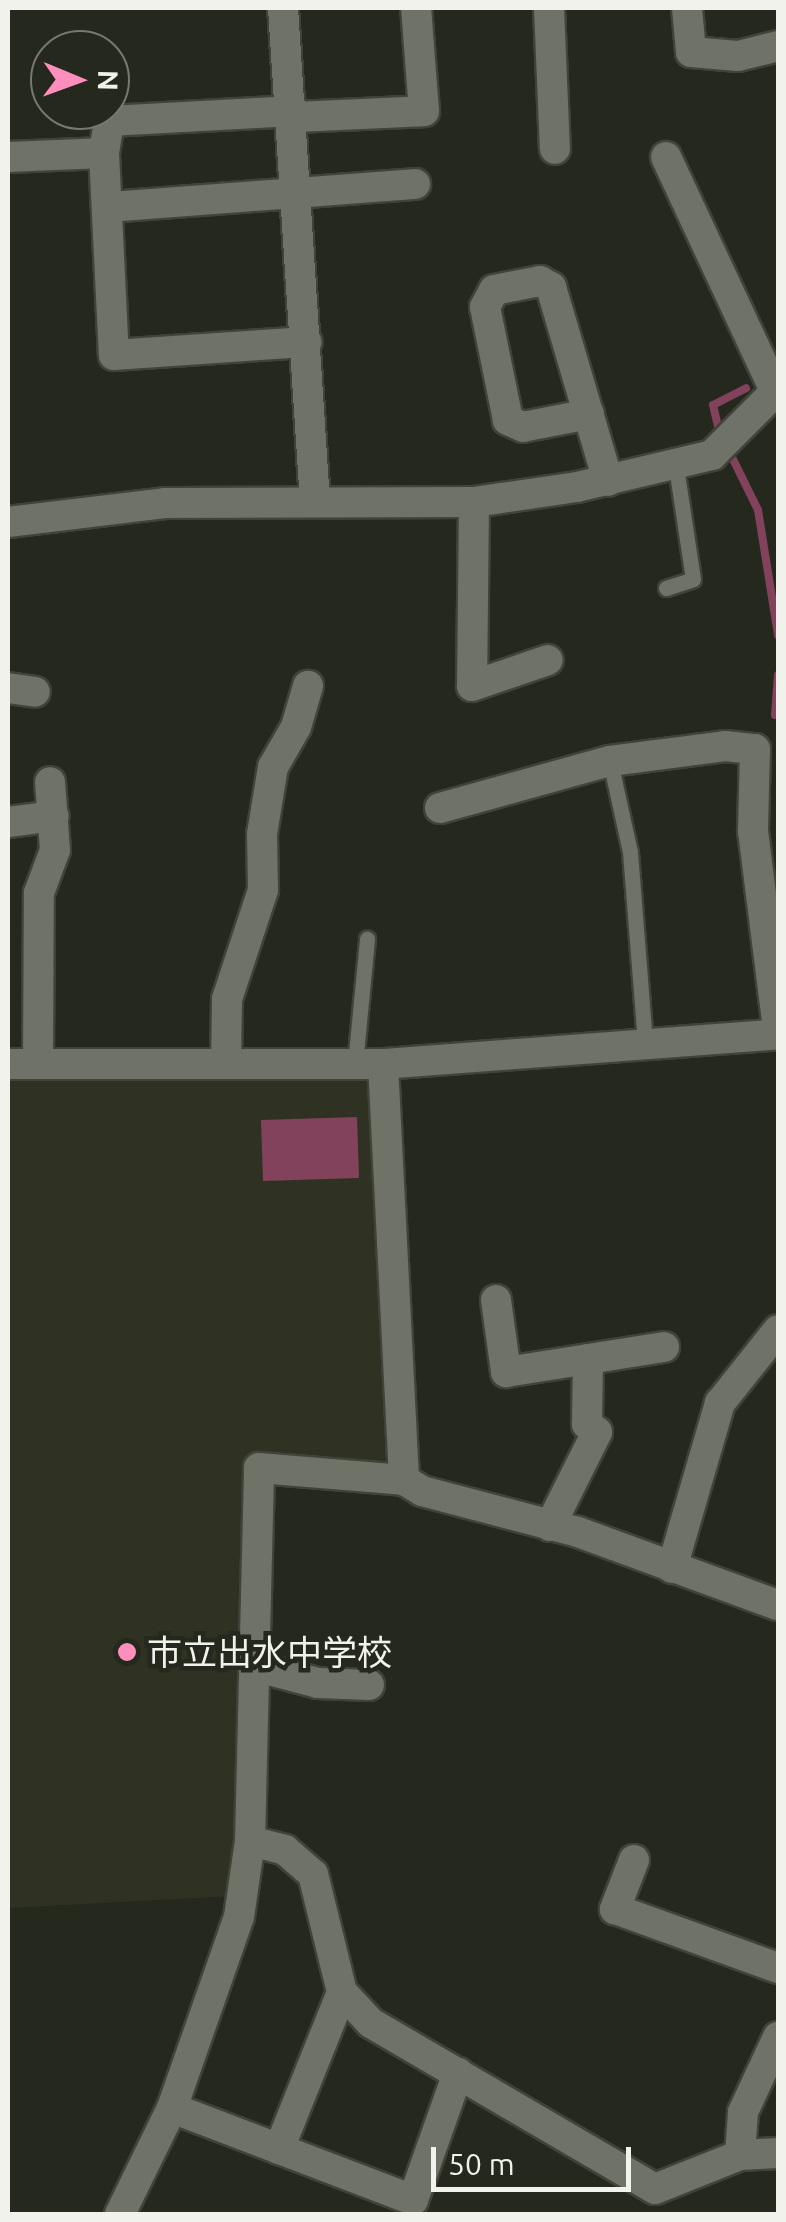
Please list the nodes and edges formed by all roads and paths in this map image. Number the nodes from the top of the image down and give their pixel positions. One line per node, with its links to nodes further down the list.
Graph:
1 (283, 8): 6 (street)
2 (416, 8): 6 (street)
3 (552, 8): 7 (street)
4 (686, 8): 5 (street)
5 (778, 46)
6 (294, 114): 8 (street); 12 (street)
7 (555, 149)
8 (104, 153): 9 (street); 13 (street)
9 (8, 157)
10 (666, 157): 15 (street)
11 (416, 184): 12 (street)
12 (298, 189): 13 (street); 14 (street)
13 (109, 207): 14 (street)
14 (306, 342): 19 (street)
15 (776, 390): 17 (street)
16 (588, 414): 16 (street); 18 (street)
17 (676, 468): 18 (street); 22 (lane)
18 (608, 481): 20 (street)
19 (315, 498): 20 (street); 21 (street)
20 (474, 502): 23 (street)
21 (8, 522)
22 (666, 588)
23 (548, 660)
24 (308, 686): 34 (street)
25 (610, 761): 27 (street); 31 (street); 32 (lane)
26 (50, 782): 28 (street)
27 (440, 808)
28 (54, 816): 29 (street); 33 (street)
29 (8, 822)
30 (367, 939): 35 (lane)
31 (778, 1031): 32 (street)
32 (645, 1044): 35 (street)
33 (23, 1064): 34 (street)
34 (226, 1064): 35 (street)
35 (369, 1064): 40 (street)
36 (496, 1300): 39 (street)
37 (778, 1330): 42 (street)
38 (664, 1347): 39 (street)
39 (588, 1359): 41 (street)
40 (404, 1480): 41 (street); 44 (street)
41 (550, 1526): 42 (street)
42 (672, 1568): 43 (street)
43 (778, 1604)
44 (254, 1666): 45 (street); 46 (street)
45 (369, 1685)
46 (250, 1842): 49 (street); 52 (street)
47 (634, 1860): 48 (street)
48 (778, 1968)
49 (342, 1992): 51 (street); 53 (street)
50 (778, 2037): 55 (street)
51 (458, 2073): 53 (street); 56 (street)
52 (172, 2108): 53 (street); 57 (street)
53 (280, 2149)
54 (778, 2153): 55 (street)
55 (740, 2154): 56 (street)
56 (654, 2202)
57 (120, 2214)

